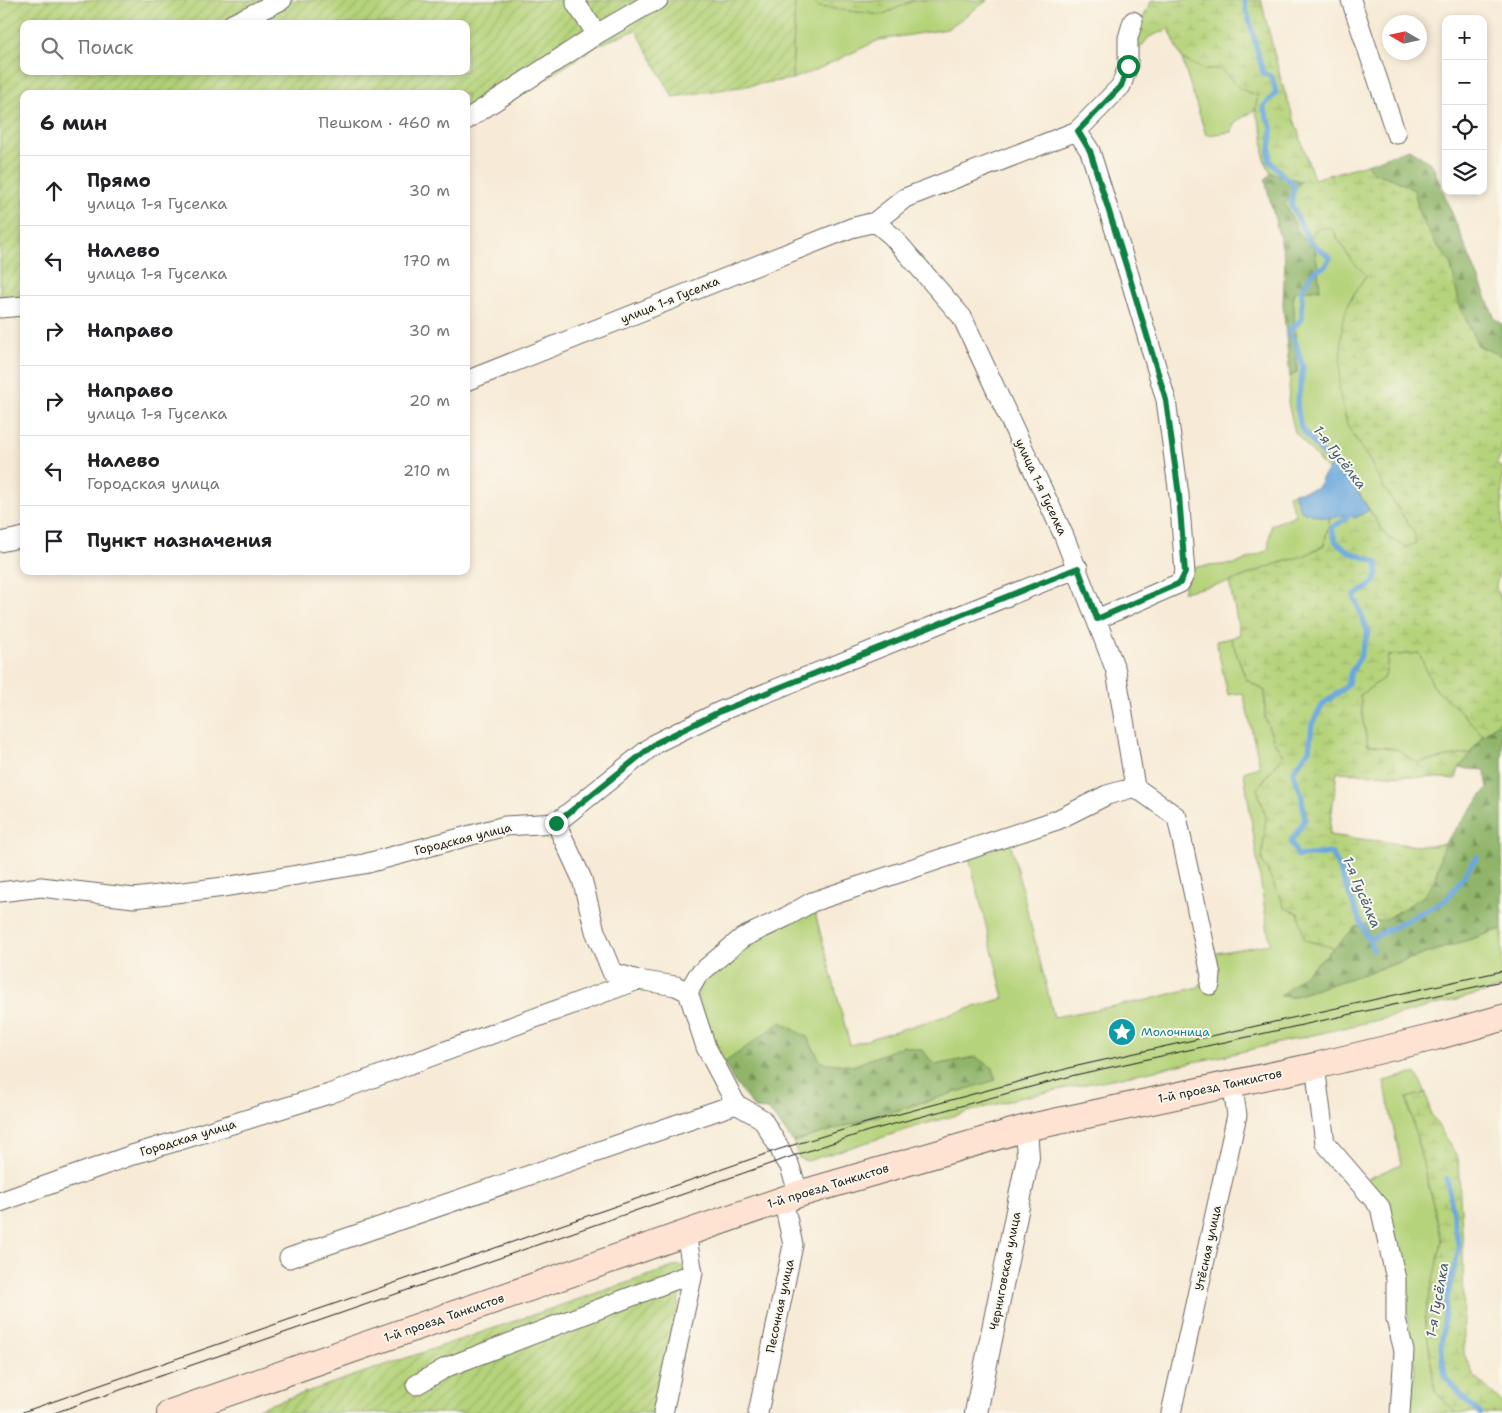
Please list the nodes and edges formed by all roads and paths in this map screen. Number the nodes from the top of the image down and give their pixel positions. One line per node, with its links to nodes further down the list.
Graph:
1 (282, 0): 5 (street)
2 (576, 0): 7 (street)
3 (658, 0): 7 (street)
4 (1351, 0): 10 (street)
5 (240, 20)
6 (1133, 21): 9 (street, улица 1-я Гуселка)
7 (597, 34): 8 (street)
8 (470, 117)
9 (1078, 131): 11 (street, улица 1-я Гуселка); 18 (street)
10 (1396, 134)
11 (874, 222): 14 (street, улица 1-я Гуселка); 17 (street, улица 1-я Гуселка)
12 (20, 306): 13 (street)
13 (0, 308)
14 (470, 379)
15 (20, 538): 16 (street)
16 (0, 542)
17 (1078, 568): 18 (street, улица 1-я Гуселка); 20 (street)
18 (1097, 619): 19 (street, улица 1-я Гуселка)
19 (1134, 787): 23 (street); 24 (street)
20 (556, 823): 21 (street, Городская улица); 22 (street)
21 (0, 892)
22 (638, 980): 24 (street, Городская улица); 31 (street, Городская улица)
23 (1210, 985)
24 (688, 992): 28 (street)
25 (1502, 1018): 26 (main road, 1-й проезд Танкистов)
26 (1315, 1066): 27 (main road, 1-й проезд Танкистов); 41 (street)
27 (1232, 1083): 29 (main road, 1-й проезд Танкистов); 40 (street, Утёсная улица)
28 (736, 1104): 30 (street, Песочная улица); 33 (street)
29 (1026, 1128): 30 (main road, 1-й проезд Танкистов); 39 (street, Черниговская улица)
30 (791, 1196): 32 (main road, 1-й проезд Танкистов); 38 (street, Песочная улица)
31 (0, 1202)
32 (686, 1234): 34 (street); 36 (main road, 1-й проезд Танкистов)
33 (289, 1258)
34 (693, 1273): 35 (street); 37 (street)
35 (416, 1385)
36 (170, 1413)
37 (663, 1413)
38 (758, 1413)
39 (976, 1413)
40 (1171, 1413)
41 (1400, 1413)

